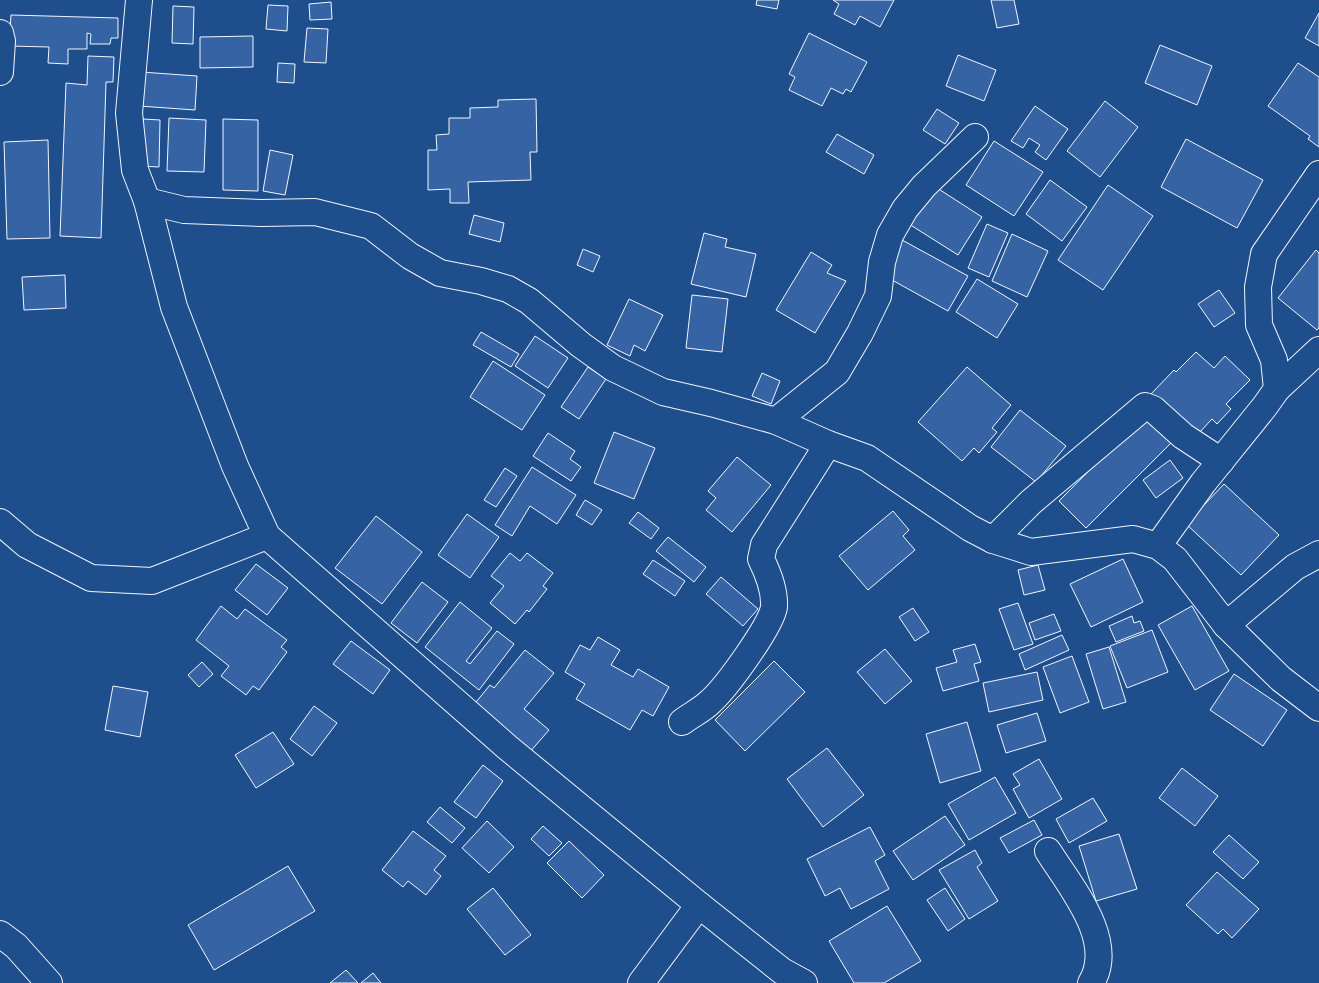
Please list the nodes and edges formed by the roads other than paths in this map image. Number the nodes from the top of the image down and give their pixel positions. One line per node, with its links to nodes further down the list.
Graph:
1 (139, 0): 6 (street)
2 (0, 32): 3 (street)
3 (0, 72)
4 (975, 136): 9 (street)
5 (1319, 174): 8 (street)
6 (147, 201): 9 (street); 13 (street)
7 (1319, 350): 8 (street)
8 (1277, 388): 11 (street)
9 (776, 421): 10 (street)
10 (828, 444): 14 (street); 19 (street)
11 (1220, 461): 14 (street); 15 (street)
12 (0, 522): 13 (street)
13 (268, 536): 21 (street)
14 (993, 540): 15 (street)
15 (1158, 546): 17 (street)
16 (1319, 554): 17 (street)
17 (1226, 626): 18 (street)
18 (1319, 708)
19 (682, 722)
20 (1048, 852): 26 (street)
21 (699, 905): 24 (street); 25 (street)
22 (0, 934): 23 (street)
23 (49, 983)
24 (641, 983)
25 (804, 983)
26 (1091, 983)

